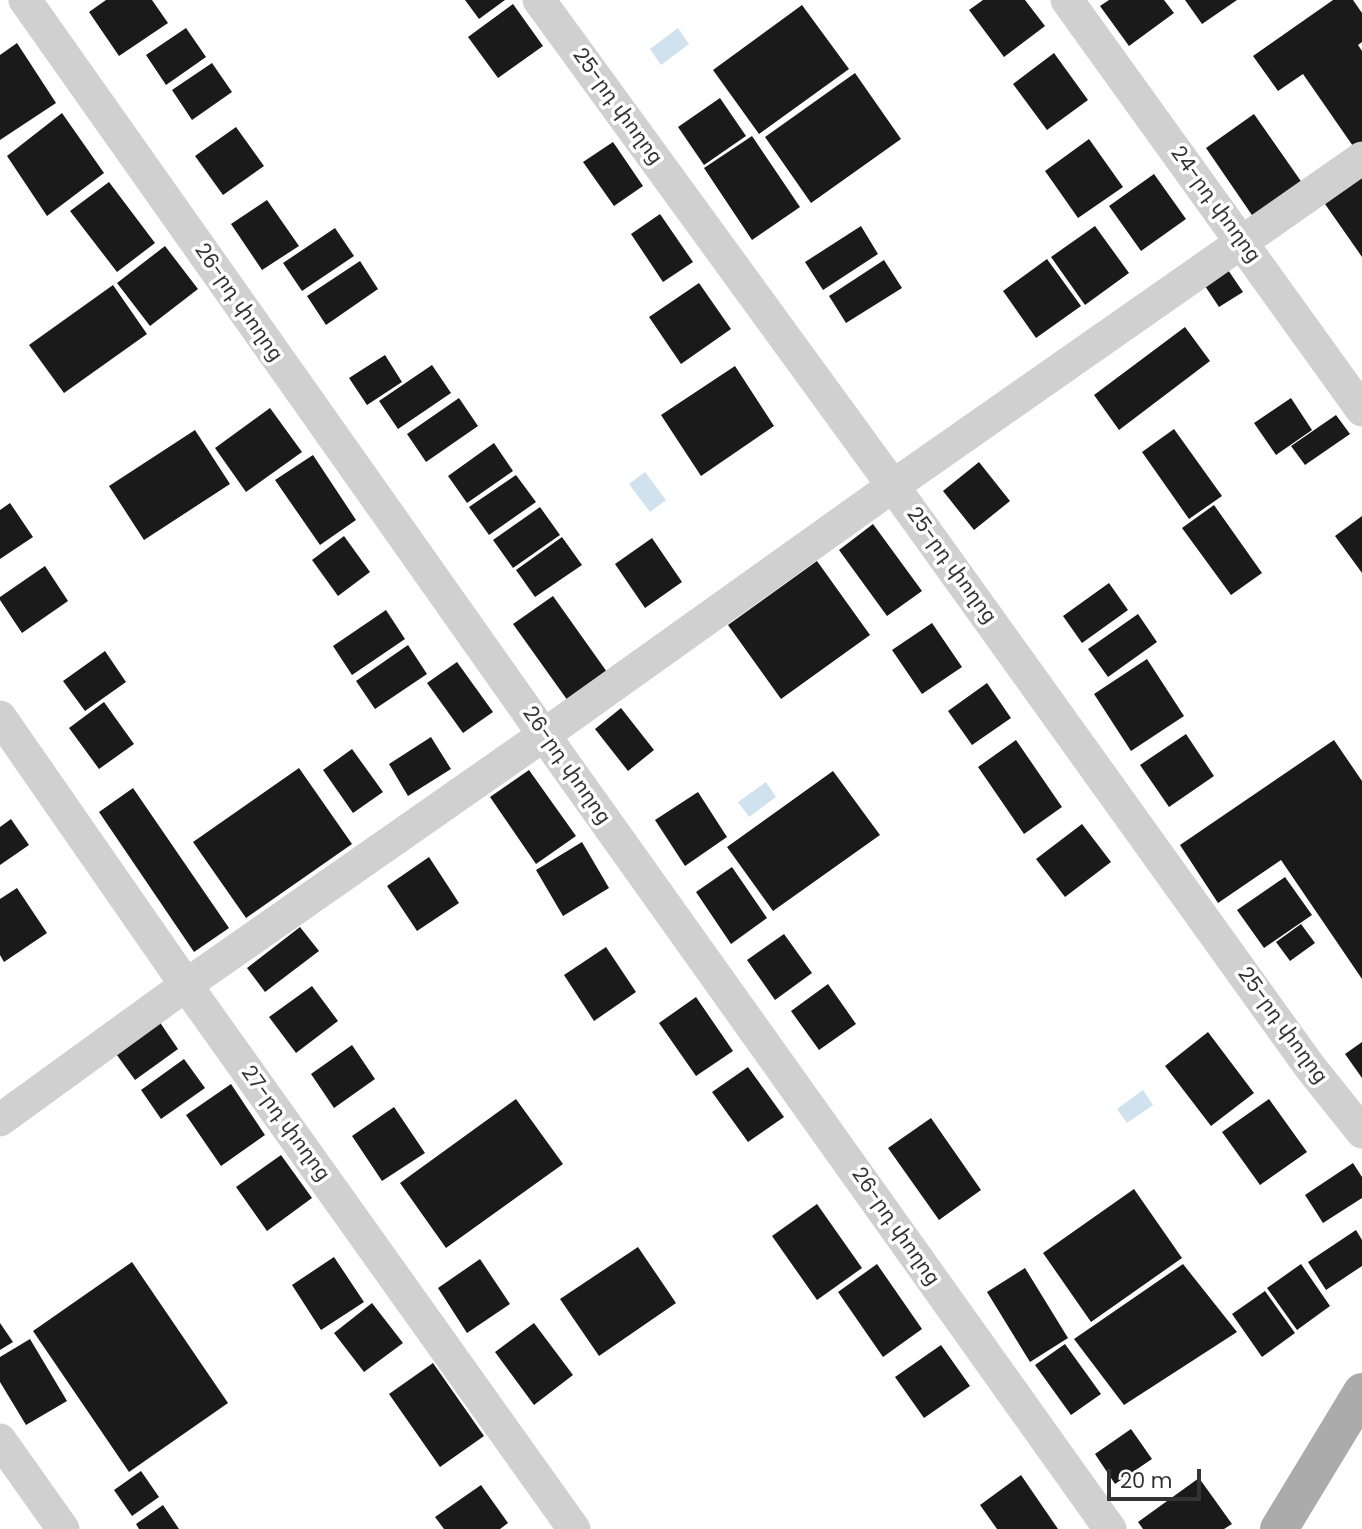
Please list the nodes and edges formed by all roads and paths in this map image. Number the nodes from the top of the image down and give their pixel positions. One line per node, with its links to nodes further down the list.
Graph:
1 (25, 0): 9 (street, 26-րդ փողոց)
2 (539, 0): 7 (street, 25-րդ փողոց)
3 (1068, 0): 5 (street, 24-րդ փողոց)
4 (1362, 158): 5 (street)
5 (1242, 243): 6 (street, 24-րդ փողոց); 7 (street)
6 (1362, 410)
7 (894, 486): 9 (street); 12 (street, 25-րդ փողոց)
8 (0, 717): 10 (street, 27-րդ փողոց)
9 (544, 735): 10 (street); 17 (street, 26-րդ փողոց)
10 (186, 985): 11 (street); 16 (street, 27-րդ փողոց)
11 (0, 1120)
12 (1362, 1132)
13 (1362, 1392): 18 (main road)
14 (0, 1440): 15 (street)
15 (63, 1529)
16 (574, 1529)
17 (1110, 1529)
18 (1279, 1529)

